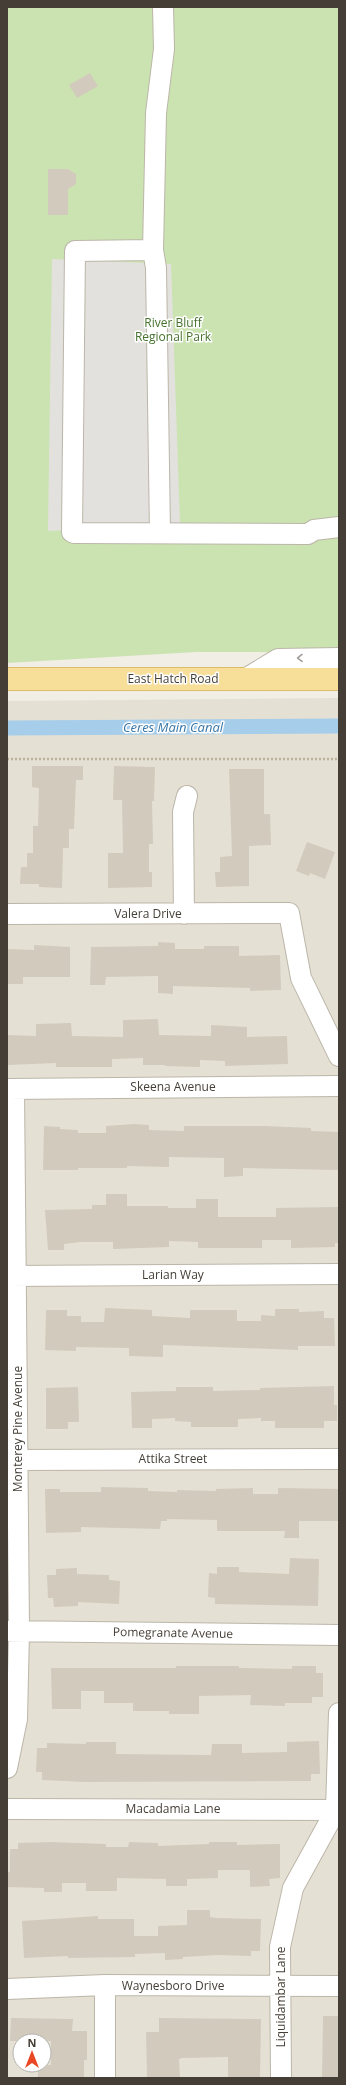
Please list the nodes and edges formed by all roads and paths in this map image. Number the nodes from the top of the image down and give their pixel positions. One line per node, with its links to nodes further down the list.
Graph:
1 (163, 7): 2 (street)
2 (153, 250): 4 (street); 4 (street)
3 (339, 528): 5 (street)
4 (160, 533): 5 (street)
5 (308, 534): 6 (street)
6 (339, 542)
7 (339, 658): 8 (street, one-way to 8)
8 (244, 678): 9 (main road, East Hatch Road); 10 (main road, East Hatch Road)
9 (7, 679)
10 (339, 680)
11 (339, 759): 12 (path)
12 (7, 760)
13 (187, 796): 15 (street)
14 (7, 914): 15 (street, Valera Drive)
15 (184, 914): 16 (street, Valera Drive)
16 (339, 1056)
17 (339, 1086): 18 (street, Skeena Avenue)
18 (10, 1089): 20 (street, Monterey Pine Avenue)
19 (339, 1274): 20 (street, Larian Way)
20 (12, 1276): 22 (street, Monterey Pine Avenue)
21 (339, 1459): 22 (street, Attika Street)
22 (13, 1460): 23 (street, Monterey Pine Avenue)
23 (13, 1631): 24 (street, Pomegranate Avenue); 26 (street, Monterey Pine Avenue)
24 (339, 1635)
25 (339, 1713): 28 (street, Liquidambar Lane)
26 (7, 1768)
27 (7, 1809): 28 (street, Macadamia Lane)
28 (337, 1810): 31 (street, Liquidambar Lane)
29 (105, 1985): 31 (street, Waynesboro Drive); 32 (street, Waynesboro Drive); 33 (street)
30 (339, 1986): 31 (street, Waynesboro Drive)
31 (280, 1987): 34 (street, Liquidambar Lane)
32 (7, 1989)
33 (105, 2078)
34 (281, 2078)

